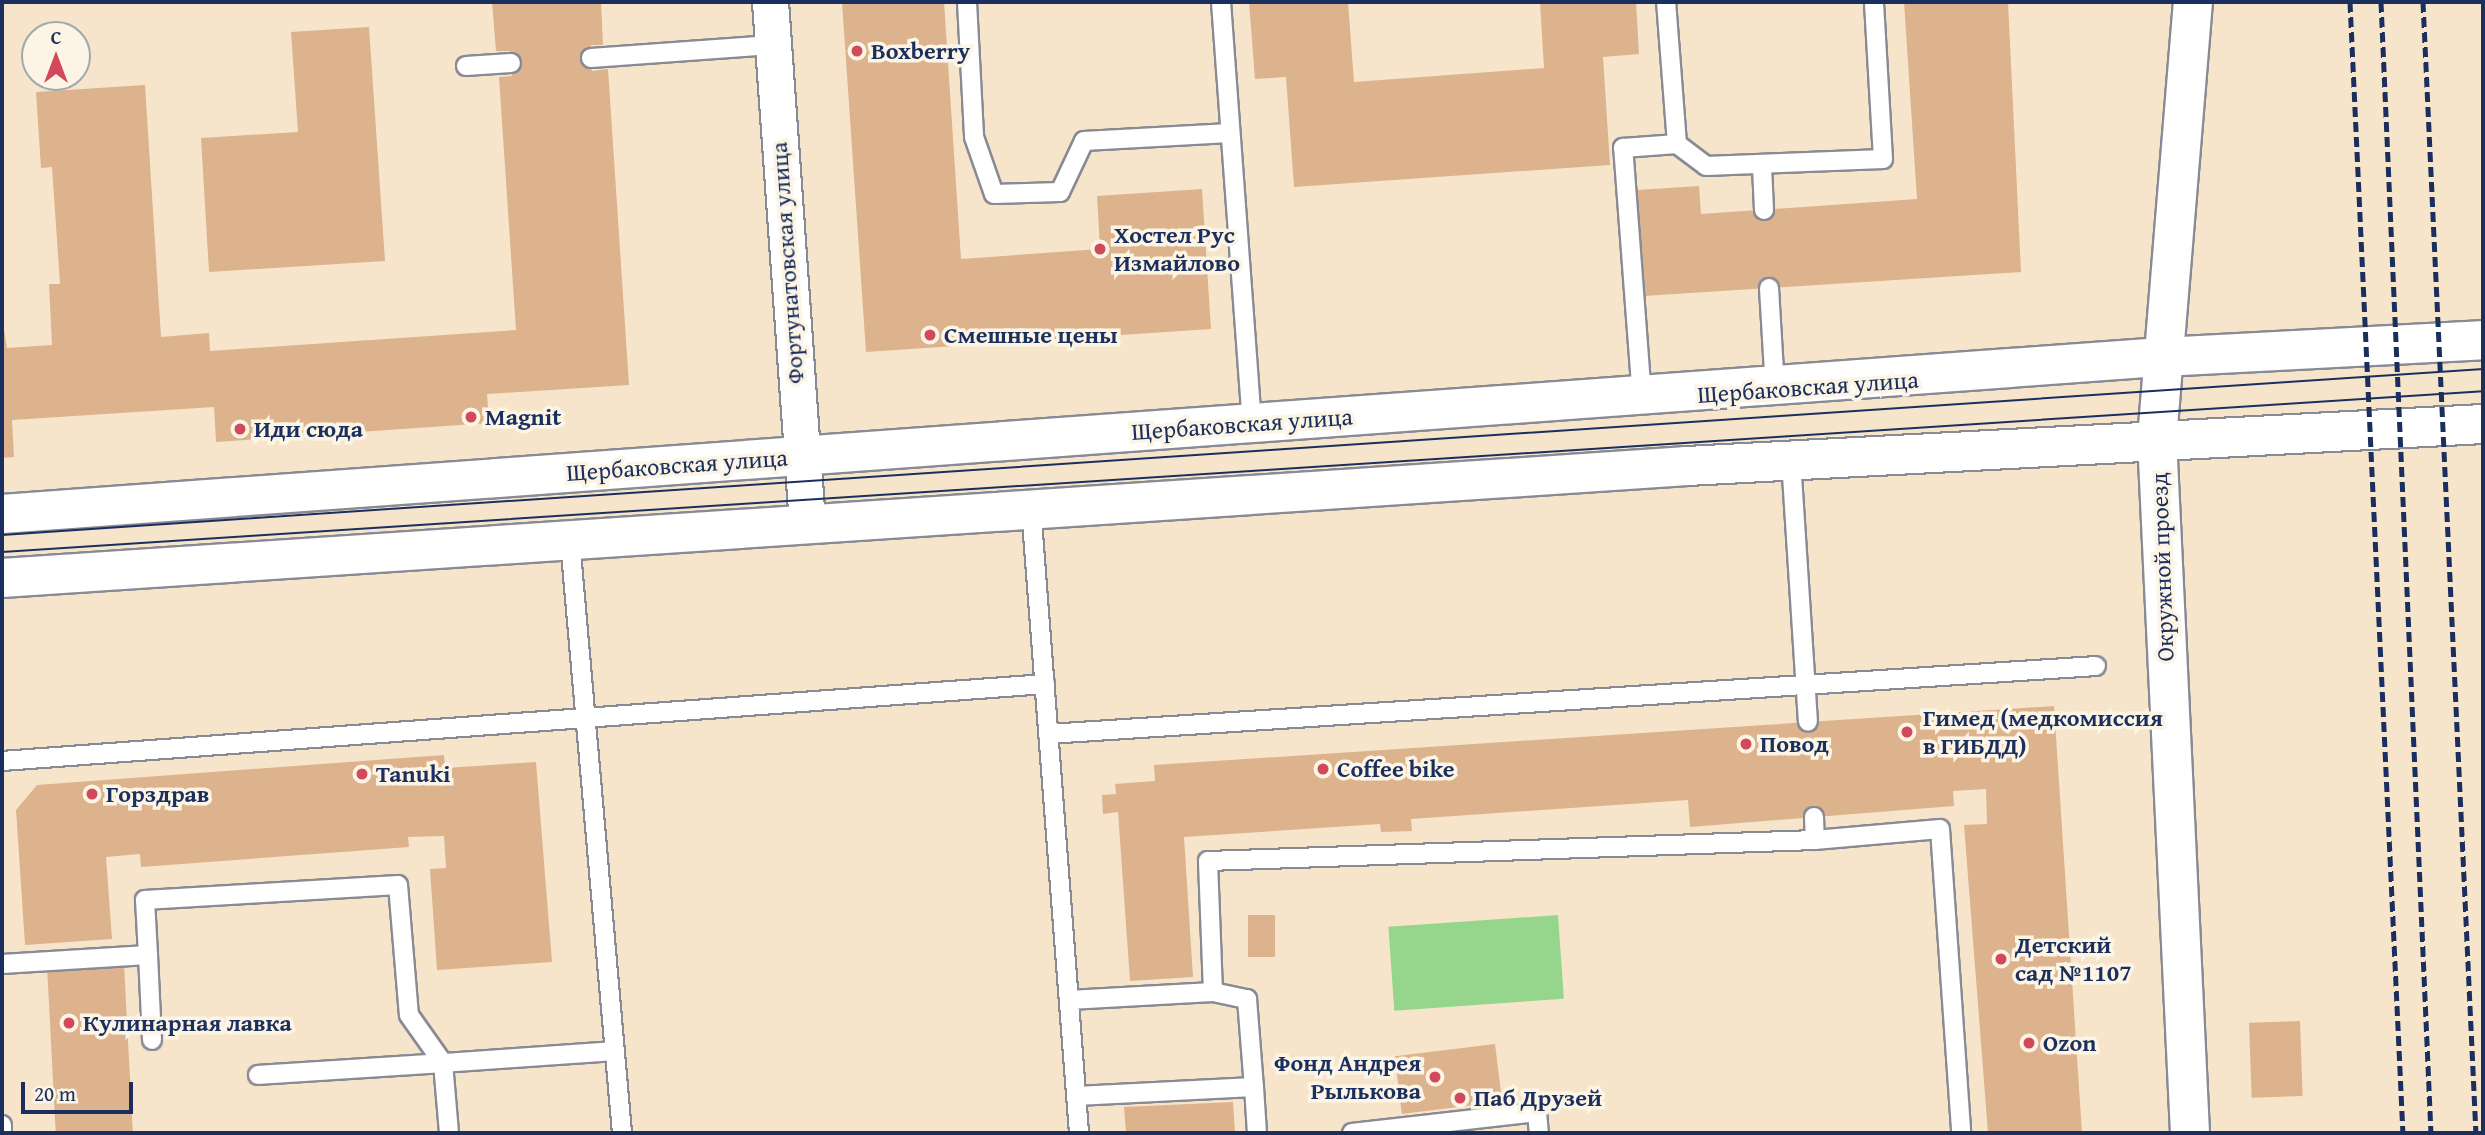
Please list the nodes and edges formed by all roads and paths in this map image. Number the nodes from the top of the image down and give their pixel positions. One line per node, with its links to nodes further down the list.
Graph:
1 (770, 2): 7 (street, Фортунатовская улица)
2 (967, 2): 11 (lane)
3 (1221, 2): 11 (lane)
4 (1666, 2): 12 (lane)
5 (1874, 2): 13 (lane)
6 (2193, 2): 17 (main road, Окружной проезд)
7 (772, 45): 8 (lane); 23 (street, Фортунатовская улица)
8 (591, 58)
9 (511, 63): 10 (lane)
10 (467, 66)
11 (1230, 133): 20 (lane)
12 (1678, 144): 13 (lane); 19 (lane)
13 (1762, 167): 14 (lane)
14 (1764, 210)
15 (1769, 288): 18 (lane)
16 (2483, 340): 17 (main road, Щербаковская улица)
17 (2162, 357): 18 (main road, Щербаковская улица); 22 (main road, Окружной проезд)
18 (1775, 389): 19 (main road, Щербаковская улица)
19 (1642, 398): 20 (main road, Щербаковская улица)
20 (1252, 423): 23 (main road, Щербаковская улица)
21 (2483, 424): 22 (main road)
22 (2157, 439): 24 (main road); 58 (main road, Окружной проезд)
23 (802, 457): 26 (main road, Щербаковская улица); 27 (street, Фортунатовская улица)
24 (1791, 460): 25 (main road); 32 (lane)
25 (1031, 508): 27 (main road); 31 (lane)
26 (2, 514)
27 (807, 523): 28 (main road)
28 (570, 541): 29 (main road); 33 (lane)
29 (2, 578)
30 (2096, 666): 32 (lane)
31 (1045, 684): 33 (lane); 35 (lane)
32 (1805, 685): 34 (lane); 35 (lane)
33 (585, 716): 36 (lane); 44 (lane)
34 (1808, 721)
35 (1048, 734): 42 (lane)
36 (2, 761)
37 (1814, 817): 38 (lane)
38 (1815, 840): 41 (lane); 57 (lane)
39 (148, 955): 40 (lane); 43 (lane); 45 (lane)
40 (2, 964)
41 (1213, 992): 42 (lane); 47 (lane)
42 (1069, 1000): 48 (lane)
43 (152, 1040)
44 (614, 1051): 45 (lane); 52 (lane)
45 (443, 1063): 46 (lane); 51 (lane)
46 (258, 1075)
47 (1254, 1087): 48 (lane); 54 (lane)
48 (1076, 1096): 53 (lane)
49 (2, 1125): 50 (lane)
50 (2, 1133)
51 (449, 1133)
52 (622, 1133)
53 (1079, 1133)
54 (1257, 1133)
55 (1352, 1133): 56 (lane)
56 (1539, 1133)
57 (1961, 1133)
58 (2190, 1133)

